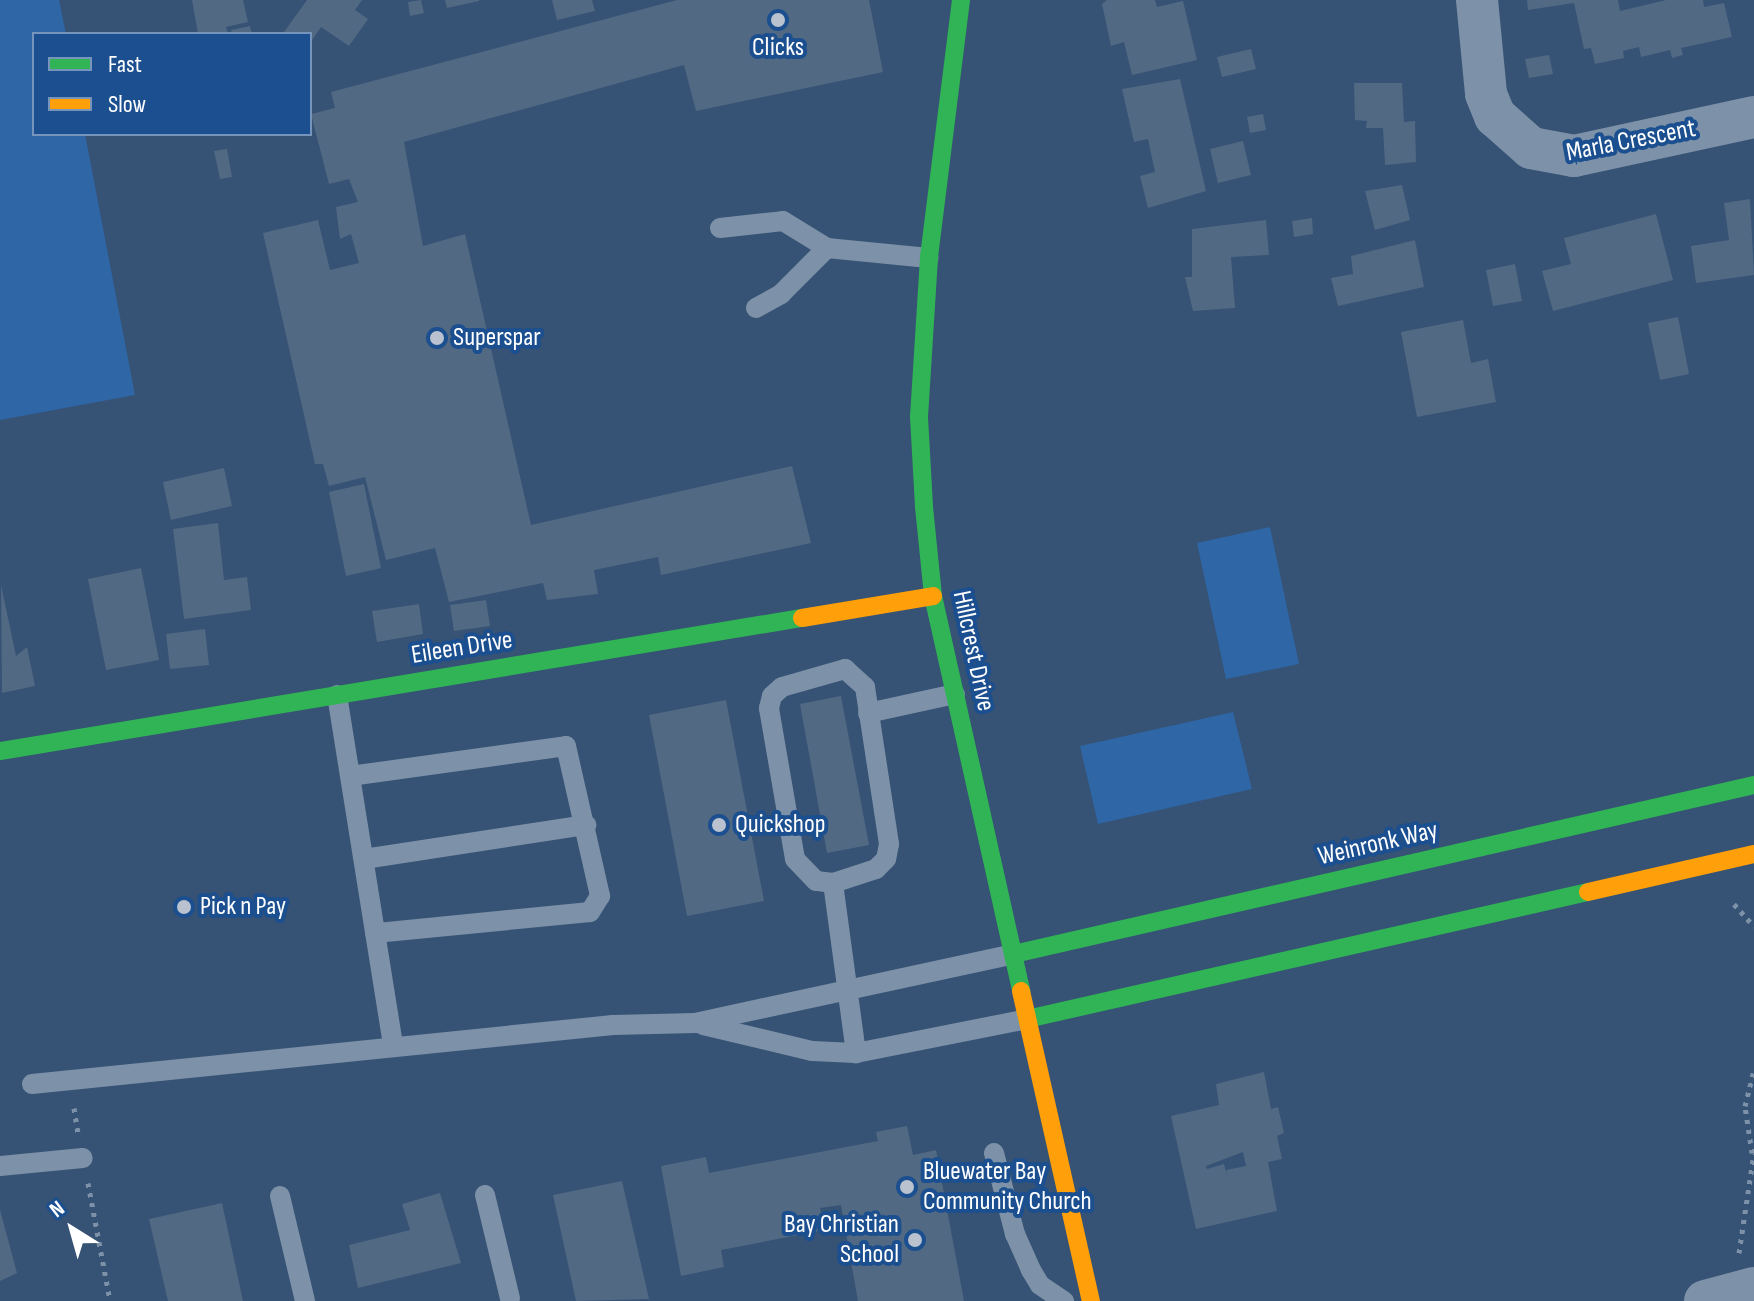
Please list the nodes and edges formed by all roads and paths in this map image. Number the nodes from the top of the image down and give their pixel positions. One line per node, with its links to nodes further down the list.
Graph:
1 (961, 0): 6 (street, Hillcrest Drive)
2 (1477, 0): 3 (street, Marla Crescent)
3 (1754, 117)
4 (720, 228): 5 (lane)
5 (827, 248): 6 (lane); 7 (lane)
6 (929, 258): 8 (street, Hillcrest Drive)
7 (756, 308)
8 (933, 596): 9 (street, Hillcrest Drive); 10 (street, Eileen Drive)
9 (955, 694): 11 (lane); 22 (street, Hillcrest Drive)
10 (337, 695): 12 (street, Eileen Drive); 13 (lane)
11 (868, 713): 18 (lane); 18 (lane)
12 (0, 751)
13 (350, 776): 15 (lane); 17 (lane)
14 (1754, 785): 22 (street, Weinronk Way)
15 (586, 825): 17 (lane); 21 (lane)
16 (1754, 854): 24 (street)
17 (364, 859): 21 (lane)
18 (833, 883): 23 (lane)
19 (1734, 904): 20 (path)
20 (1754, 926)
21 (375, 933): 26 (lane)
22 (1014, 954): 23 (lane); 24 (street, Hillcrest Drive)
23 (846, 989): 25 (lane); 27 (lane)
24 (1027, 1019): 27 (lane); 44 (street, Hillcrest Drive)
25 (695, 1023): 26 (lane); 27 (lane)
26 (393, 1045): 29 (lane)
27 (856, 1053)
28 (1754, 1070): 32 (path)
29 (68, 1079): 30 (lane); 33 (path)
30 (32, 1084)
31 (994, 1153): 38 (lane)
32 (1753, 1153): 37 (path)
33 (83, 1158): 34 (lane); 40 (path)
34 (0, 1166)
35 (485, 1195): 39 (lane)
36 (280, 1196): 41 (lane)
37 (1746, 1276): 45 (street)
38 (1040, 1285): 42 (lane); 43 (lane)
39 (507, 1300)
40 (110, 1301)
41 (305, 1301)
42 (1026, 1301)
43 (1064, 1301)
44 (1091, 1301)
45 (1705, 1301)

